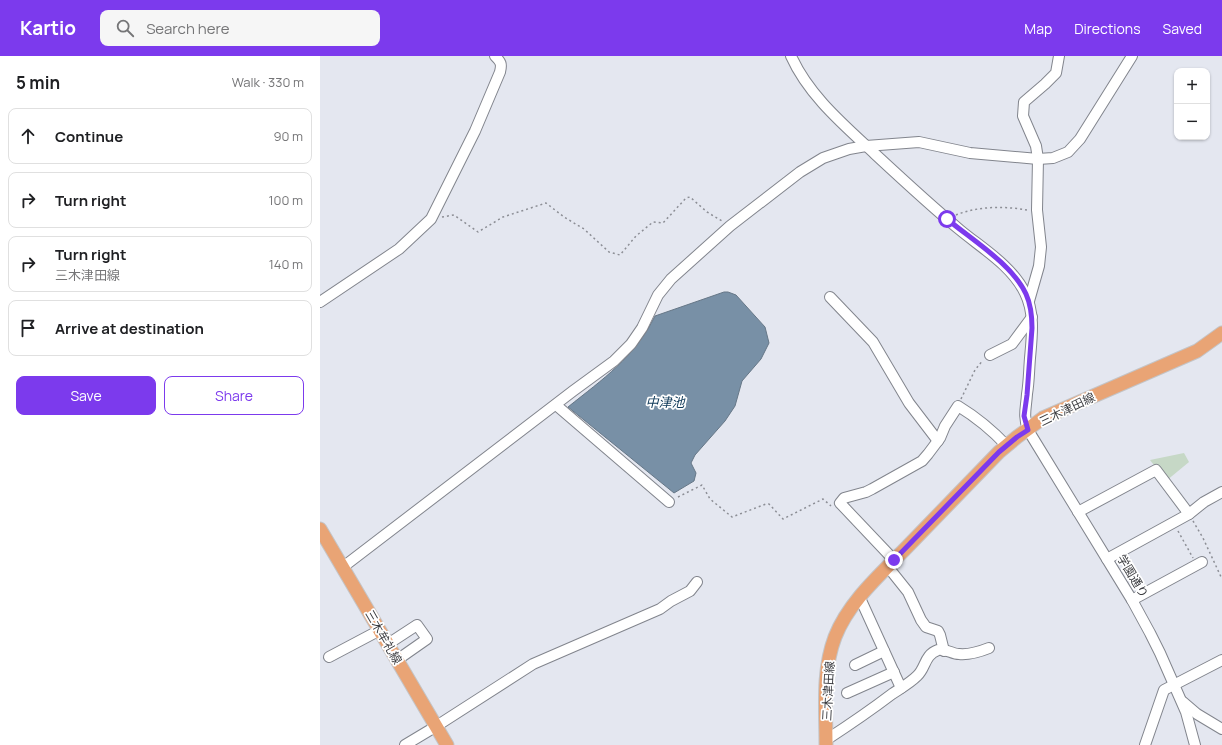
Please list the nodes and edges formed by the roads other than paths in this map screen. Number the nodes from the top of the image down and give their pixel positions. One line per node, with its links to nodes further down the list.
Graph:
1 (495, 56): 9 (street)
2 (791, 56): 5 (street)
3 (1059, 56): 6 (street)
4 (1132, 56): 6 (street)
5 (866, 146): 6 (street); 8 (street); 13 (street)
6 (1038, 159): 8 (street)
7 (830, 297): 15 (street)
8 (1029, 301): 10 (street)
9 (320, 302)
10 (1032, 317): 12 (street); 14 (street)
11 (1222, 333): 14 (main road, 三木津田線)
12 (990, 355)
13 (556, 405): 18 (street); 25 (street)
14 (1028, 430): 16 (main road, 三木津田線); 19 (street, 学園通り)
15 (938, 441): 16 (street); 23 (street)
16 (1007, 446): 23 (main road, 三木津田線)
17 (1222, 492): 20 (street)
18 (669, 502)
19 (1078, 512): 20 (street); 22 (street, 学園通り)
20 (1189, 514): 22 (street)
21 (320, 529): 25 (main road, 三木牟礼線)
22 (1107, 559): 28 (street, 学園通り)
23 (891, 563): 27 (main road, 三木津田線); 32 (street)
24 (1199, 563): 28 (street)
25 (343, 567): 29 (main road, 三木牟礼線)
26 (696, 582): 43 (street)
27 (860, 598): 33 (street); 45 (main road, 三木津田線)
28 (1132, 600): 39 (street, 学園通り)
29 (380, 630): 30 (main road, 三木牟礼線); 34 (street)
30 (388, 644): 35 (main road, 三木牟礼線); 35 (street)
31 (989, 648): 32 (street)
32 (944, 650): 40 (street)
33 (884, 651): 37 (street); 38 (street)
34 (329, 657)
35 (397, 660): 43 (main road, 三木牟礼線)
36 (1222, 660): 39 (street)
37 (855, 665)
38 (894, 672): 40 (street); 41 (street)
39 (1174, 685): 42 (street, 学園通り); 48 (street)
40 (901, 688): 45 (street)
41 (847, 693)
42 (1181, 701): 44 (street); 49 (street, 学園通り)
43 (435, 727): 46 (street); 47 (main road, 三木牟礼線)
44 (1222, 729)
45 (826, 742)
46 (405, 745)
47 (447, 745)
48 (1145, 745)
49 (1195, 745)

